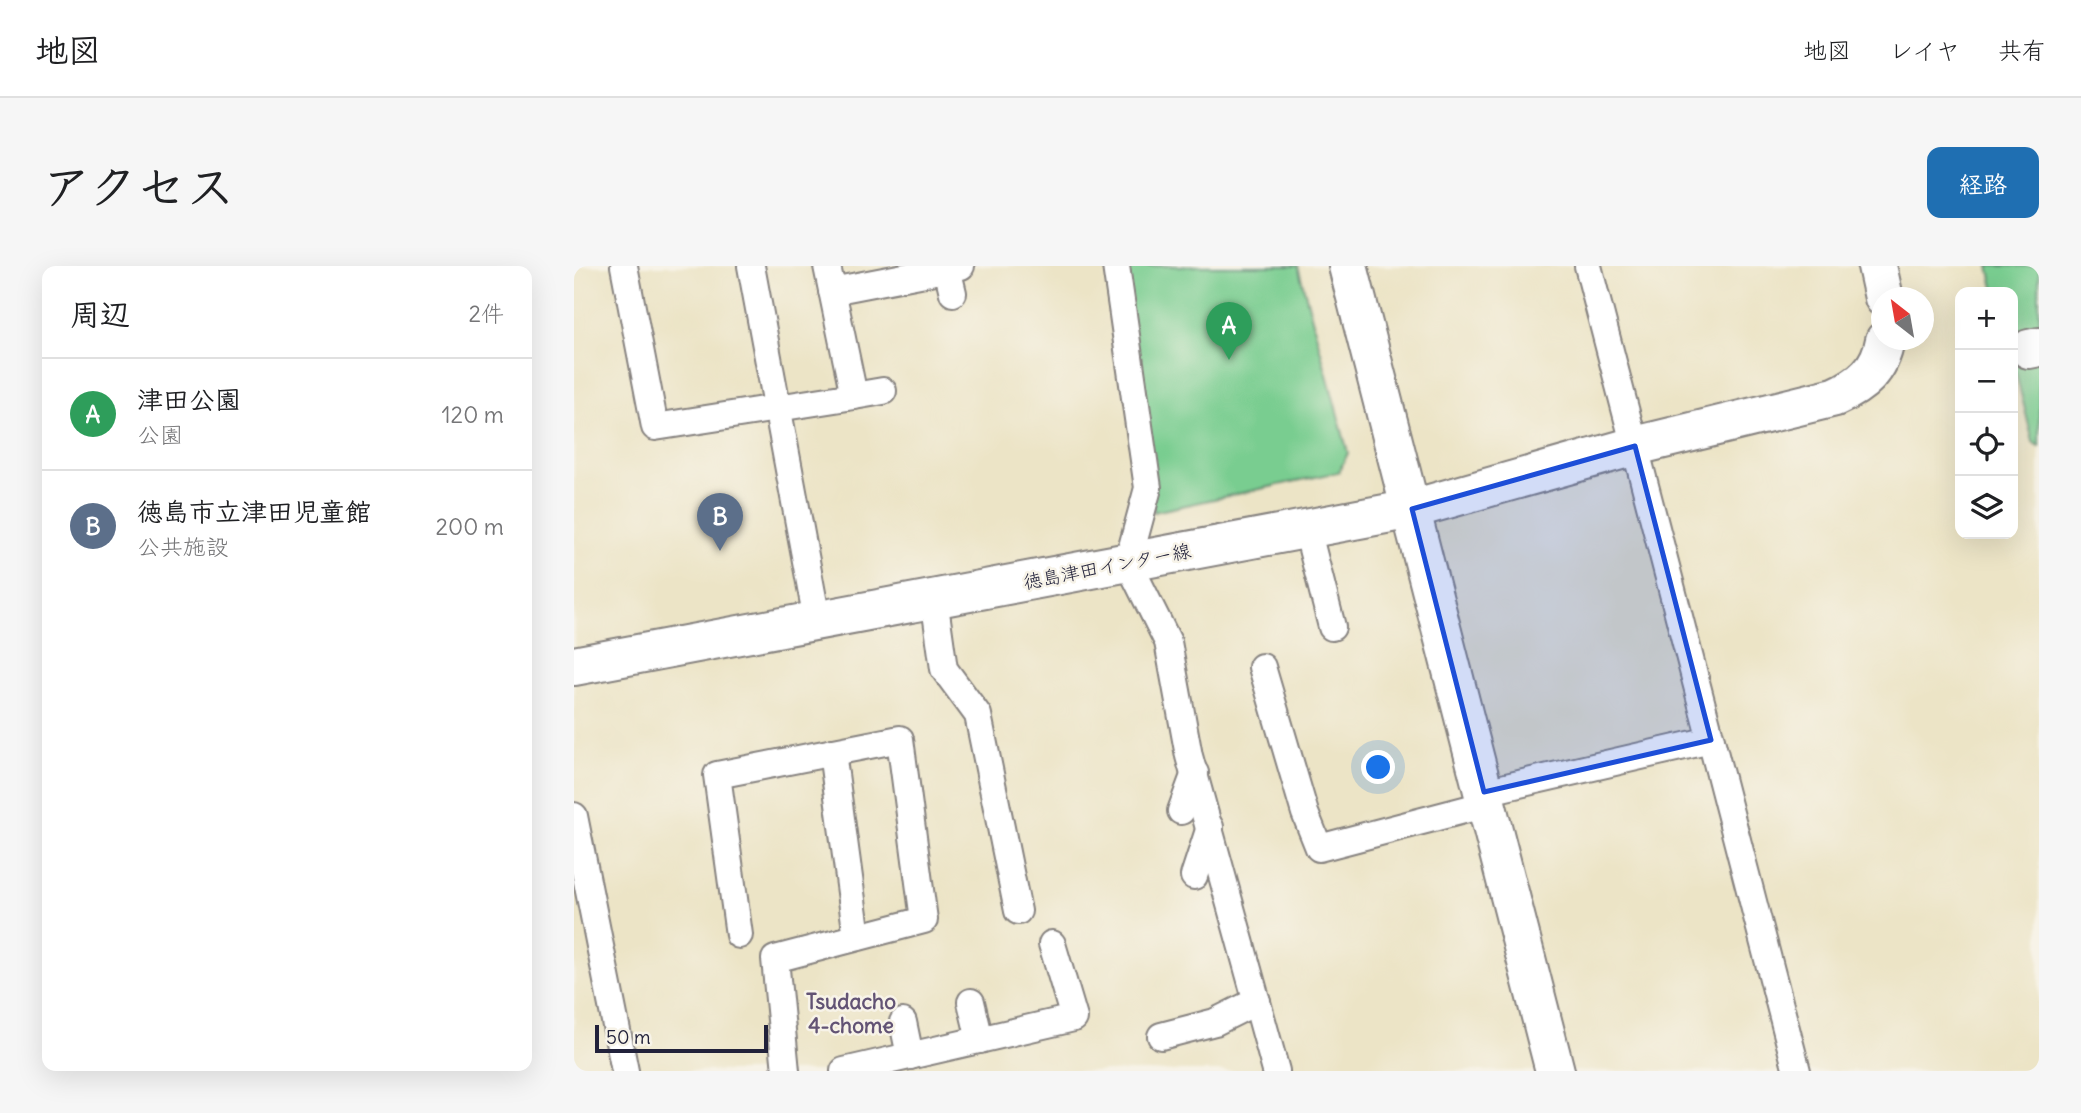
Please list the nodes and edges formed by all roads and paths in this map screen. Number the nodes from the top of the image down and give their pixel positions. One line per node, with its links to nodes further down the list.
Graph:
1 (624, 266): 13 (street)
2 (751, 266): 13 (street)
3 (1116, 266): 17 (street)
4 (1348, 266): 15 (main road)
5 (1588, 266): 14 (street)
6 (1877, 266): 9 (main road)
7 (954, 276): 8 (street)
8 (830, 278): 12 (street)
9 (1882, 287)
10 (1882, 350): 14 (main road, 徳島津田インター線)
11 (883, 391): 12 (street)
12 (854, 396): 13 (street)
13 (778, 410): 19 (street)
14 (1635, 446): 15 (main road, 徳島津田インター線); 23 (street)
15 (1412, 509): 16 (main road, 徳島津田インター線); 26 (main road)
16 (1307, 529): 17 (main road, 徳島津田インター線); 20 (street)
17 (1128, 562): 18 (main road, 徳島津田インター線); 25 (street)
18 (934, 598): 19 (main road, 徳島津田インター線); 31 (street)
19 (817, 620): 21 (main road, 徳島津田インター線)
20 (1332, 627)
21 (574, 666)
22 (1262, 667): 26 (street)
23 (1711, 740): 26 (street); 46 (street)
24 (832, 752): 32 (street); 33 (street); 33 (street)
25 (1195, 773): 27 (street); 29 (street)
26 (1486, 798): 45 (main road)
27 (1181, 811)
28 (574, 816): 41 (street)
29 (1210, 827): 30 (street); 35 (street)
30 (1194, 876)
31 (1018, 911)
32 (738, 935)
33 (857, 937): 42 (street)
34 (1052, 944): 39 (street)
35 (1257, 1001): 38 (street); 44 (street)
36 (971, 1002): 39 (street)
37 (903, 1022): 40 (street)
38 (1161, 1036)
39 (980, 1040): 40 (street)
40 (910, 1056): 43 (street)
41 (625, 1071)
42 (786, 1071)
43 (844, 1071)
44 (1276, 1071)
45 (1555, 1071)
46 (1797, 1071)

